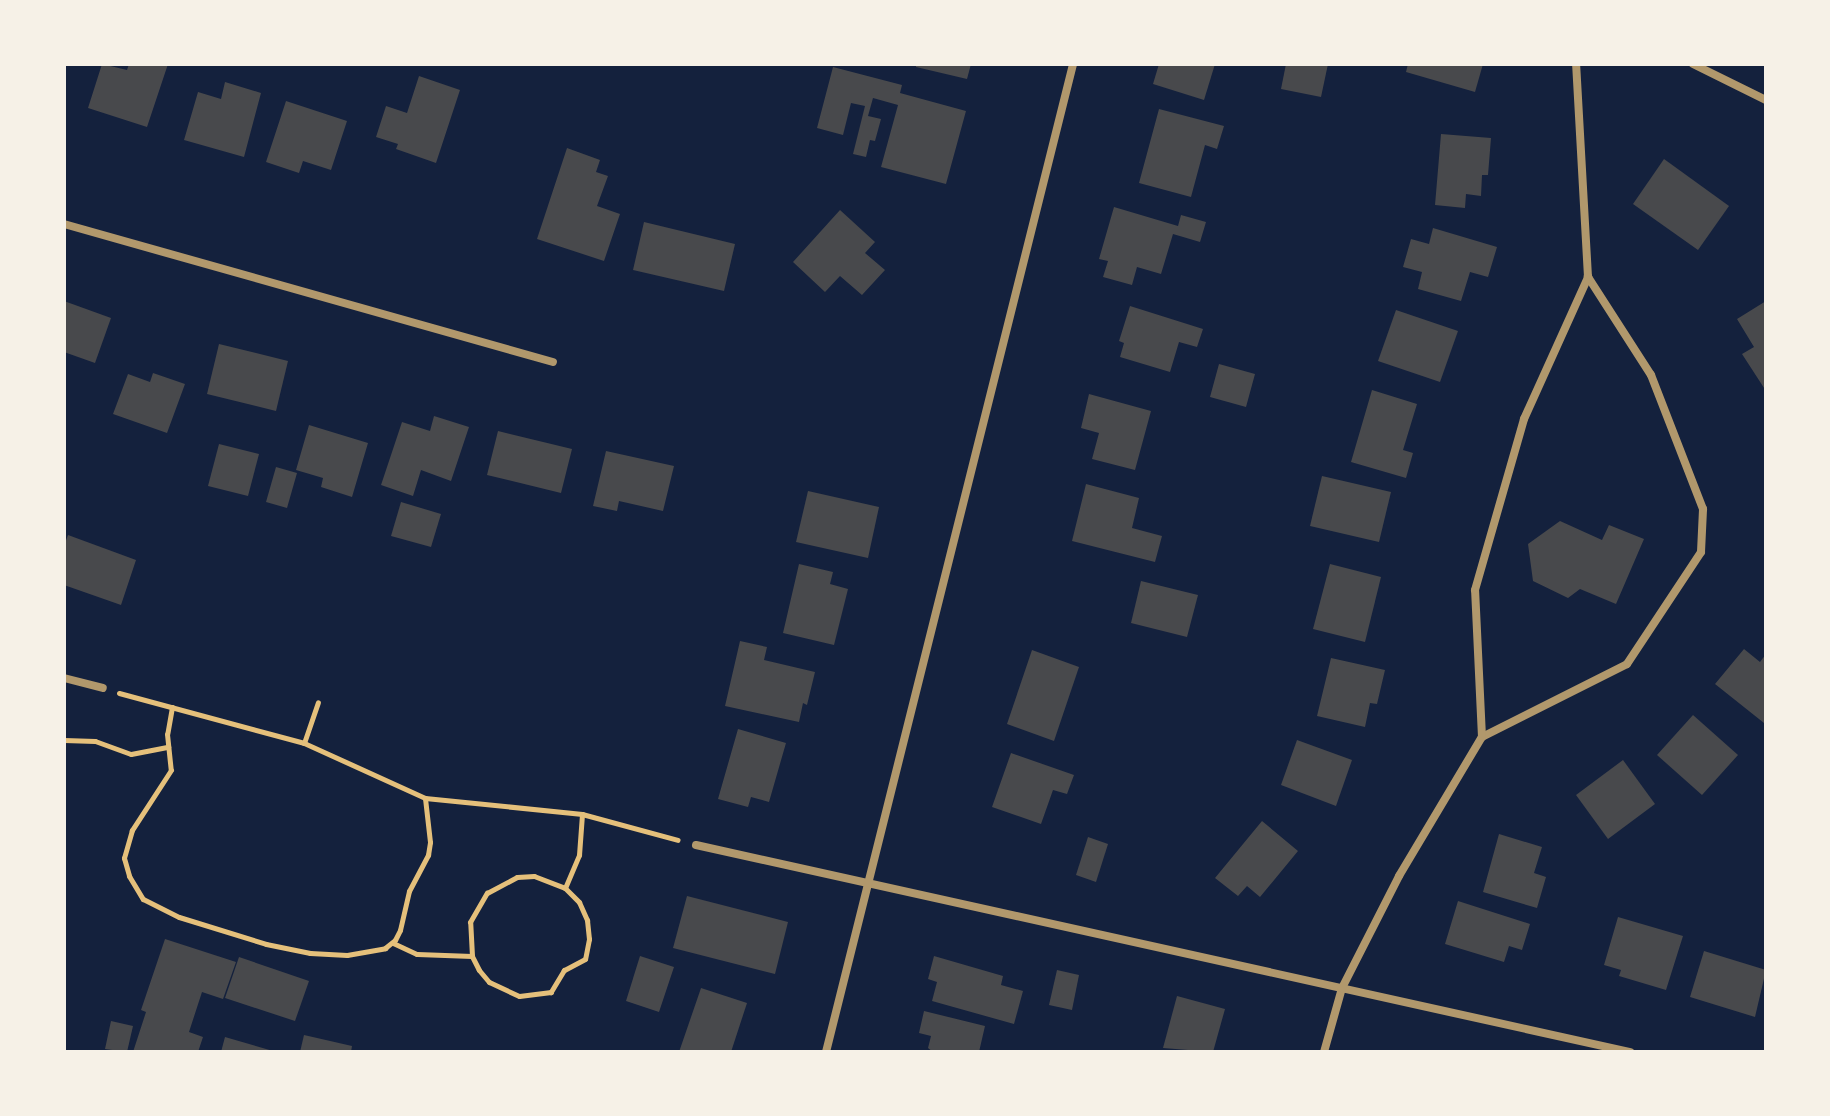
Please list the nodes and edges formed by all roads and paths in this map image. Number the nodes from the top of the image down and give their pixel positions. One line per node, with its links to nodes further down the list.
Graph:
1 (1073, 64): 19 (street)
2 (1576, 64): 6 (street)
3 (1693, 64): 4 (street)
4 (1766, 100)
5 (64, 224): 7 (street)
6 (1588, 277): 12 (street); 12 (street)
7 (553, 362)
8 (64, 678): 9 (street)
9 (103, 688): 11 (path)
10 (318, 702): 14 (path)
11 (172, 707): 14 (path); 15 (path)
12 (1482, 737): 23 (street)
13 (64, 740): 15 (path)
14 (304, 743): 16 (path)
15 (168, 747): 21 (path)
16 (425, 798): 17 (path); 21 (path)
17 (582, 814): 18 (path); 20 (path)
18 (696, 845): 19 (street)
19 (871, 882): 23 (street); 24 (street)
20 (565, 888): 22 (path); 22 (path)
21 (393, 943): 22 (path)
22 (472, 956)
23 (1342, 988): 25 (street); 26 (street)
24 (826, 1052)
25 (1324, 1052)
26 (1630, 1052)

